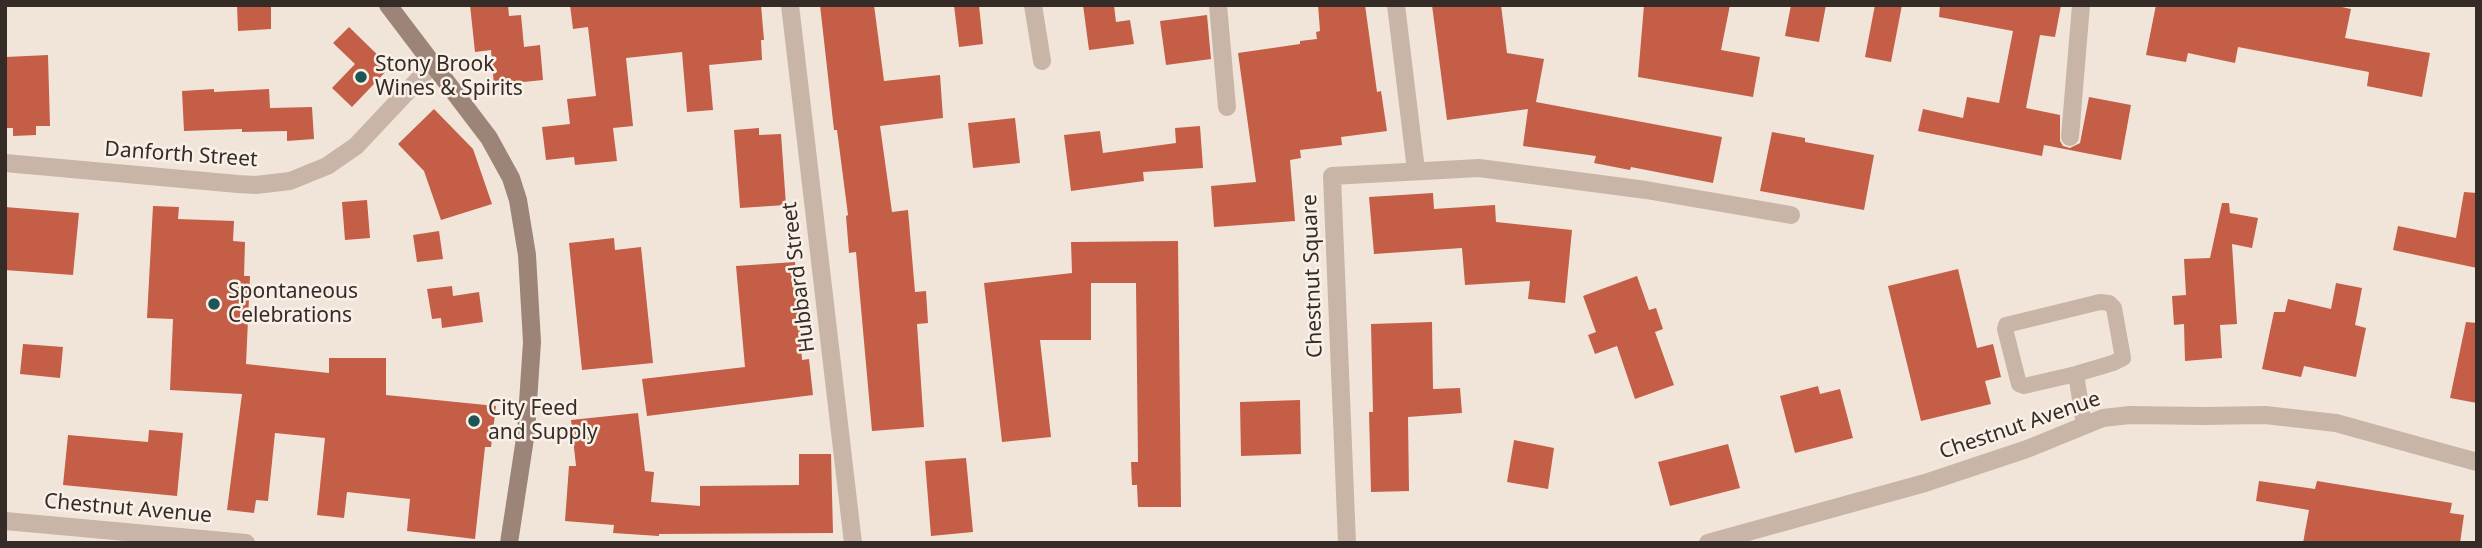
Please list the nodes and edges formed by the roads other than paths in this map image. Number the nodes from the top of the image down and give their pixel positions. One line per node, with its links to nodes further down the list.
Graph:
1 (388, 5): 8 (street)
2 (790, 5): 20 (street, Hubbard Street)
3 (1033, 5): 7 (street)
4 (1218, 5): 9 (street)
5 (1396, 5): 12 (street)
6 (2081, 5): 10 (street)
7 (1042, 61)
8 (434, 64): 11 (street, Danforth Street); 19 (street)
9 (1227, 107)
10 (2070, 136)
11 (5, 163)
12 (1416, 170): 13 (street, Chestnut Square); 21 (street, Chestnut Square)
13 (1791, 215)
14 (2076, 374): 14 (lane); 15 (lane)
15 (2084, 425): 16 (street, Chestnut Avenue); 22 (street, Chestnut Avenue)
16 (2477, 462)
17 (5, 521): 18 (street, Chestnut Avenue)
18 (246, 543)
19 (509, 543)
20 (853, 543)
21 (1347, 543)
22 (1708, 543)

